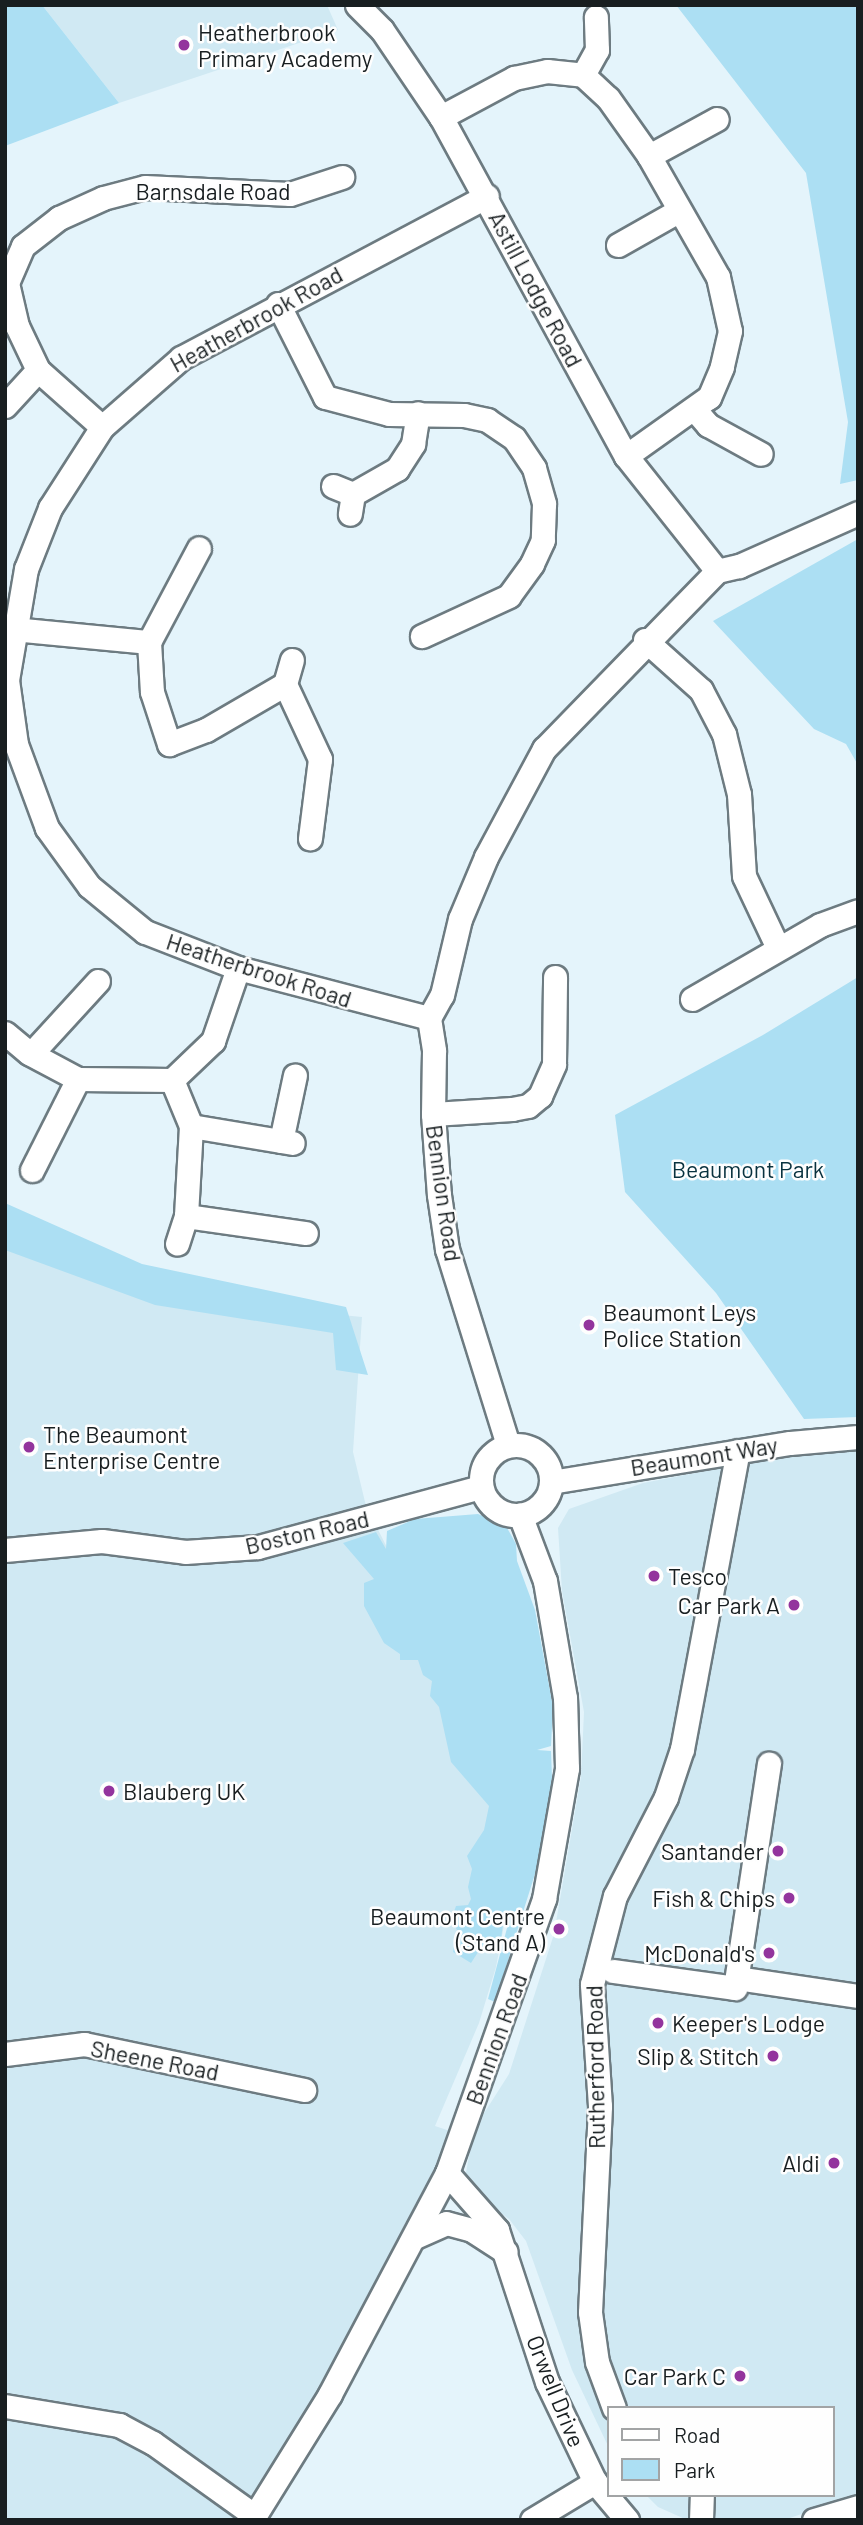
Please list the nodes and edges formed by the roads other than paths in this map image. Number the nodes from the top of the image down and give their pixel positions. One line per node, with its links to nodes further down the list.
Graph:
1 (357, 5): 4 (street, Astill Lodge Road)
2 (596, 17): 3 (street)
3 (583, 75): 4 (street); 6 (street)
4 (441, 117): 8 (street, Astill Lodge Road)
5 (717, 119): 6 (street)
6 (649, 156): 9 (street)
7 (342, 177): 11 (street, Barnsdale Road)
8 (487, 196): 12 (street, Heatherbrook Road); 19 (street, Astill Lodge Road)
9 (678, 211): 10 (street); 15 (street)
10 (618, 245)
11 (6, 283): 13 (street, Barnsdale Road)
12 (278, 304): 16 (street); 17 (street, Heatherbrook Road)
13 (38, 370): 14 (street); 17 (street, Barnsdale Road)
14 (5, 406)
15 (695, 410): 18 (street); 19 (street)
16 (418, 413): 20 (street); 25 (street)
17 (102, 427): 24 (street, Heatherbrook Road)
18 (761, 454)
19 (626, 456): 23 (street, Astill Lodge Road)
20 (345, 498)
21 (858, 513): 23 (street)
22 (199, 548): 27 (street)
23 (717, 571): 26 (street)
24 (13, 629): 27 (street); 30 (street, Heatherbrook Road)
25 (422, 636)
26 (646, 640): 33 (street); 38 (street)
27 (149, 642): 29 (street)
28 (292, 660): 29 (street)
29 (285, 684): 31 (street)
30 (11, 745): 34 (street, Heatherbrook Road)
31 (310, 838)
32 (858, 911): 33 (street)
33 (778, 948): 37 (street)
34 (238, 968): 38 (street, Heatherbrook Road); 43 (street)
35 (555, 977): 44 (street)
36 (98, 981): 40 (street)
37 (692, 999)
38 (429, 1018): 44 (street, Bennion Road)
39 (5, 1033): 40 (street)
40 (31, 1054): 42 (street)
41 (295, 1075): 45 (street)
42 (79, 1079): 43 (street); 46 (street)
43 (172, 1080): 45 (street)
44 (433, 1114): 51 (street, Bennion Road)
45 (191, 1126): 47 (street)
46 (32, 1170)
47 (186, 1216): 48 (street); 49 (street)
48 (306, 1233)
49 (177, 1244)
50 (858, 1437): 52 (street, Beaumont Way)
51 (508, 1445): 53 (street); 54 (street)
52 (738, 1451): 53 (street, Beaumont Way); 67 (street, Rutherford Road)
53 (551, 1482): 55 (street)
54 (480, 1487): 55 (street); 56 (street, Boston Road)
55 (520, 1515): 63 (street, Bennion Road)
56 (5, 1550)
57 (769, 1764): 59 (street)
58 (613, 1971): 59 (street)
59 (737, 1978): 60 (street)
60 (858, 1996)
61 (5, 2054): 62 (street, Sheene Road)
62 (304, 2090)
63 (447, 2173): 64 (street, Bennion Road); 65 (street, Orwell Drive)
64 (415, 2236): 65 (street); 71 (street, Bennion Road)
65 (506, 2252): 68 (street, Orwell Drive)
66 (5, 2406): 71 (street)
67 (613, 2406)
68 (595, 2482): 72 (street); 73 (street, Orwell Drive)
69 (702, 2497): 74 (street)
70 (858, 2507): 75 (street)
71 (253, 2518)
72 (532, 2520)
73 (626, 2520)
74 (701, 2520)
75 (814, 2520)

